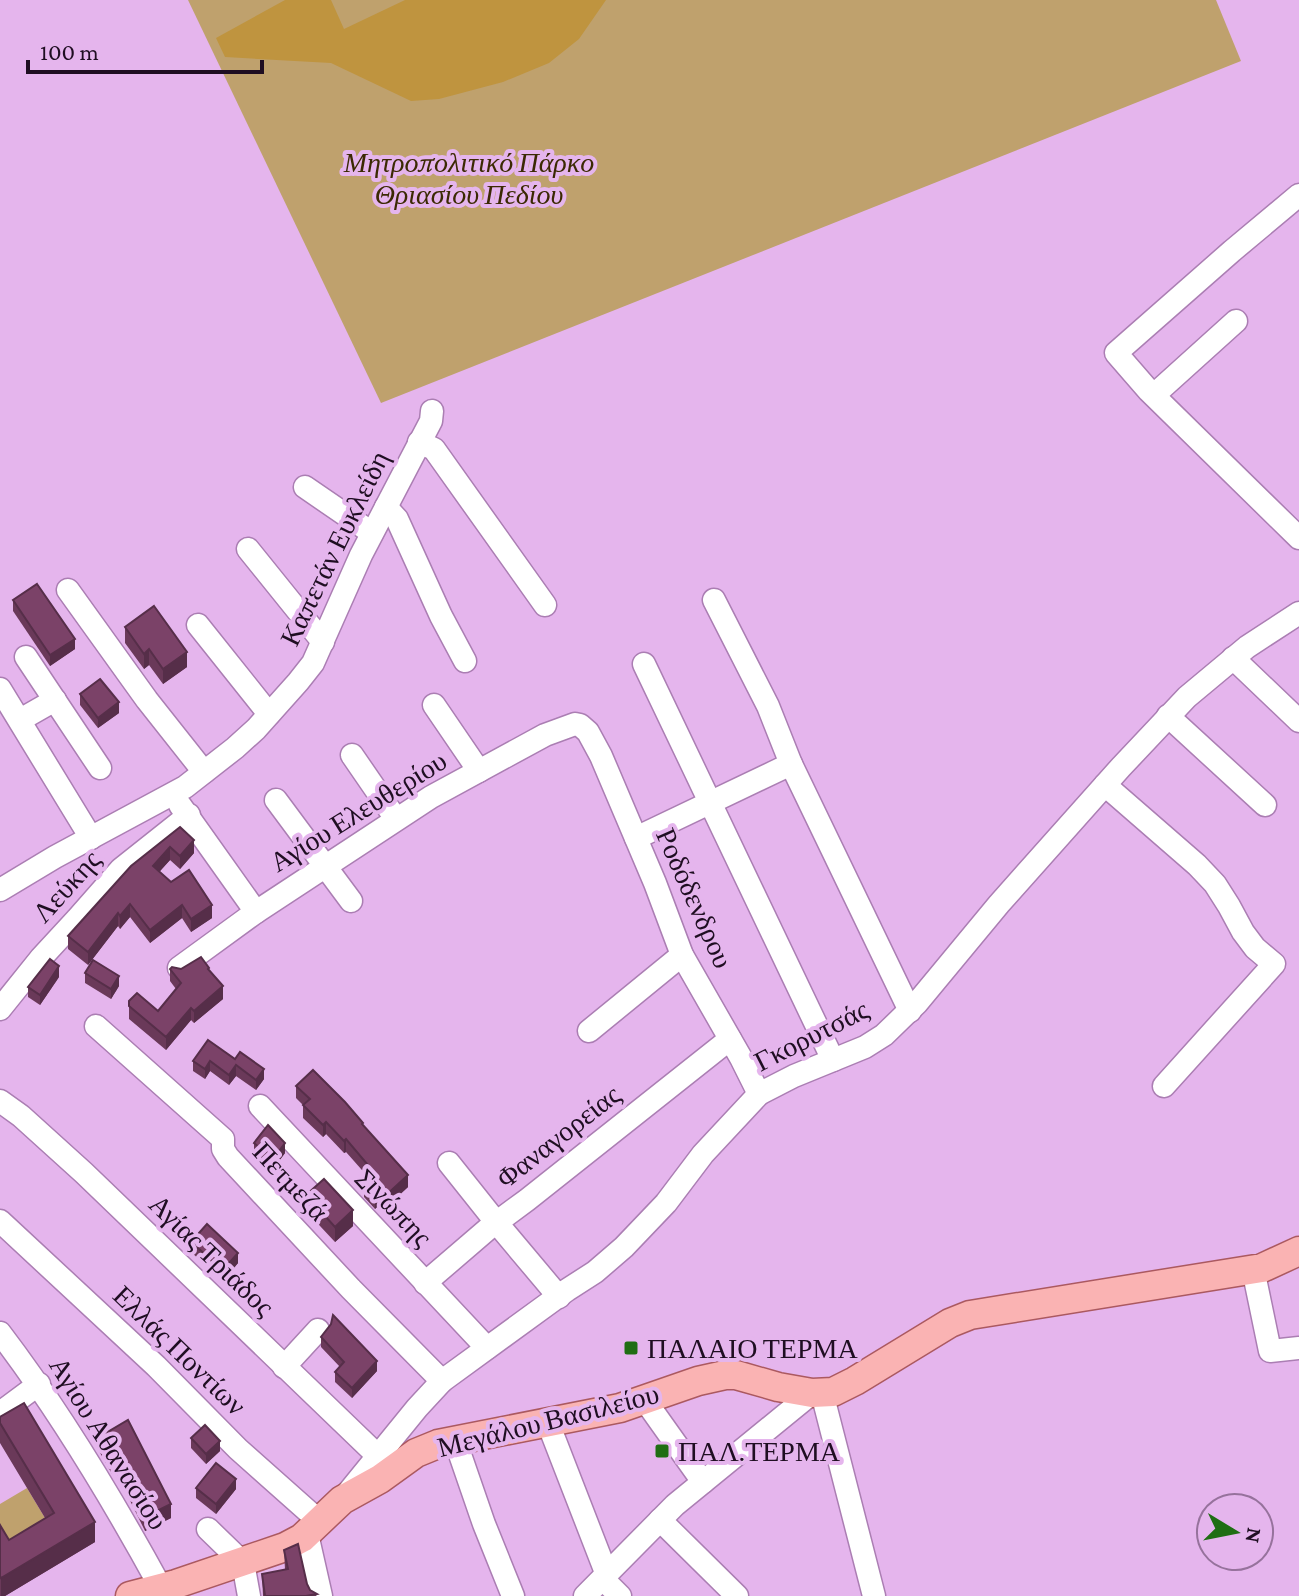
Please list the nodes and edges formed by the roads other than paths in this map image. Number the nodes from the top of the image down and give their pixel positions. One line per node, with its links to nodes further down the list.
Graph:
1 (1299, 195): 3 (street)
2 (1236, 321): 3 (street)
3 (1154, 395): 9 (street)
4 (432, 411): 5 (street, Καπετάν Ευκλείδη)
5 (419, 442): 7 (street, Καπετάν Ευκλείδη); 13 (street)
6 (305, 487): 8 (street)
7 (386, 507): 8 (street, Καπετάν Ευκλείδη); 19 (street)
8 (372, 533): 16 (street, Καπετάν Ευκλείδη)
9 (1299, 538)
10 (248, 549): 16 (street)
11 (68, 590): 33 (street)
12 (714, 600): 30 (street)
13 (545, 605)
14 (1299, 613): 18 (street, Γκορυτσάς)
15 (198, 625): 24 (street)
16 (323, 642): 24 (street, Καπετάν Ευκλείδη)
17 (26, 657): 22 (street)
18 (1233, 658): 25 (street, Γκορυτσάς); 27 (street)
19 (465, 661)
20 (644, 664): 37 (street)
21 (0, 689): 26 (street)
22 (55, 700): 26 (street); 31 (street)
23 (434, 705): 32 (street)
24 (269, 714): 33 (street, Καπετάν Ευκλείδη)
25 (1168, 716): 34 (street, Γκορυτσάς); 38 (street)
26 (20, 720): 41 (street)
27 (1299, 721)
28 (580, 725): 32 (street, Αγίου Ελευθερίου); 42 (street, Ροδόδενδρου)
29 (352, 755): 40 (street)
30 (791, 764): 37 (street); 50 (street)
31 (100, 768)
32 (479, 771): 40 (street, Αγίου Ελευθερίου)
33 (204, 772): 35 (street, Καπετάν Ευκλείδη)
34 (1105, 785): 50 (street, Γκορυτσάς); 55 (street)
35 (172, 795): 39 (street); 41 (street, Καπετάν Ευκλείδη)
36 (276, 800): 43 (street)
37 (708, 803): 42 (street); 54 (street)
38 (1265, 805)
39 (189, 815): 46 (street); 49 (street, Λεύκης)
40 (396, 819): 43 (street, Αγίου Ελευθερίου)
41 (91, 838): 44 (street, Καπετάν Ευκλείδη)
42 (636, 838): 47 (street, Ροδόδενδρου)
43 (324, 866): 45 (street); 46 (street, Αγίου Ελευθερίου)
44 (0, 890)
45 (351, 901)
46 (256, 912): 48 (street, Αγίου Ελευθερίου)
47 (682, 955): 52 (street); 53 (street, Ροδόδενδρου)
48 (179, 968)
49 (0, 1009)
50 (910, 1011): 54 (street, Γκορυτσάς)
51 (96, 1026): 71 (street, Πετμεζά)
52 (589, 1031)
53 (730, 1039): 56 (street, Ροδόδενδρου); 61 (street, Φαναγορείας)
54 (833, 1060): 56 (street, Γκορυτσάς)
55 (1164, 1086)
56 (759, 1094): 65 (street, Γκορυτσάς)
57 (0, 1101): 70 (street, Αγίας Τριάδος)
58 (260, 1106): 64 (street, Σινώπης)
59 (449, 1163): 61 (street)
60 (0, 1221): 82 (street, Ελλάς Ποντίων)
61 (496, 1222): 64 (street, Φαναγορείας); 65 (street)
62 (1299, 1251): 63 (main road)
63 (1253, 1269): 69 (street); 73 (main road)
64 (425, 1283): 68 (street, Σινώπης)
65 (559, 1297): 68 (street, Γκορυτσάς)
66 (318, 1330): 70 (street)
67 (0, 1333): 72 (street, Αγίου Αθανασίου)
68 (487, 1348): 71 (street, Γκορυτσάς)
69 (1299, 1348)
70 (284, 1367): 78 (street, Αγίας Τριάδος)
71 (442, 1381): 78 (street, Γκορυτσάς)
72 (39, 1384): 75 (street); 86 (street, Αγίου Αθανασίου)
73 (817, 1393): 74 (main road, Μεγάλου Βασιλείου); 79 (street); 94 (street)
74 (644, 1399): 76 (main road, Μεγάλου Βασιλείου); 79 (street)
75 (0, 1413)
76 (548, 1423): 77 (main road, Μεγάλου Βασιλείου); 85 (street)
77 (455, 1440): 80 (main road, Μεγάλου Βασιλείου); 90 (street)
78 (378, 1456): 80 (street, Γκορυτσάς)
79 (703, 1482): 81 (street)
80 (342, 1500): 82 (main road, Μεγάλου Βασιλείου)
81 (660, 1520): 85 (street); 93 (street)
82 (313, 1528): 84 (main road, Μεγάλου Βασιλείου); 89 (street)
83 (208, 1529): 84 (street)
84 (243, 1563): 86 (main road, Μεγάλου Βασιλείου); 88 (street)
85 (605, 1577): 91 (street); 92 (street)
86 (161, 1588): 87 (main road, Μεγάλου Βασιλείου)
87 (130, 1596)
88 (249, 1596)
89 (321, 1596)
90 (513, 1596)
91 (585, 1596)
92 (620, 1596)
93 (737, 1596)
94 (874, 1596)

